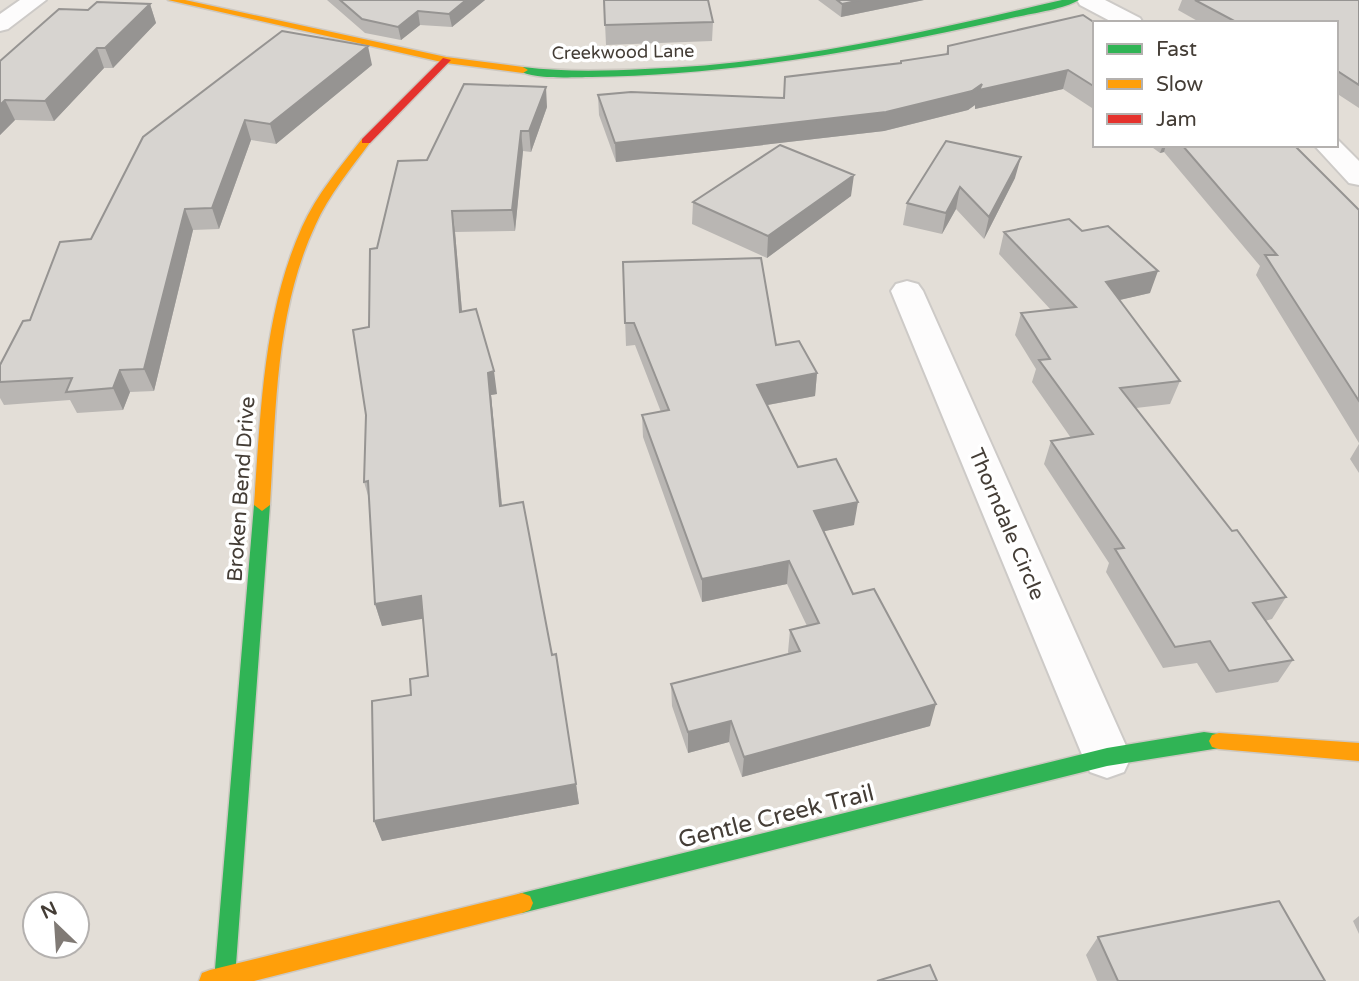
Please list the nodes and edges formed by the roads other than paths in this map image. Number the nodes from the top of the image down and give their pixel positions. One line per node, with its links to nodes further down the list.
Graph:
1 (35, 0): 6 (street)
2 (173, 0): 7 (street, Creekwood Lane)
3 (1074, 0): 7 (street, Creekwood Lane)
4 (1088, 0): 5 (street)
5 (1128, 21)
6 (0, 24)
7 (446, 60): 13 (street, Broken Bend Drive)
8 (1329, 147): 9 (street)
9 (1359, 177)
10 (907, 291): 12 (street, Thorndale Circle)
11 (1359, 752): 12 (street, Gentle Creek Trail)
12 (1107, 757): 13 (street, Gentle Creek Trail)
13 (217, 980)

